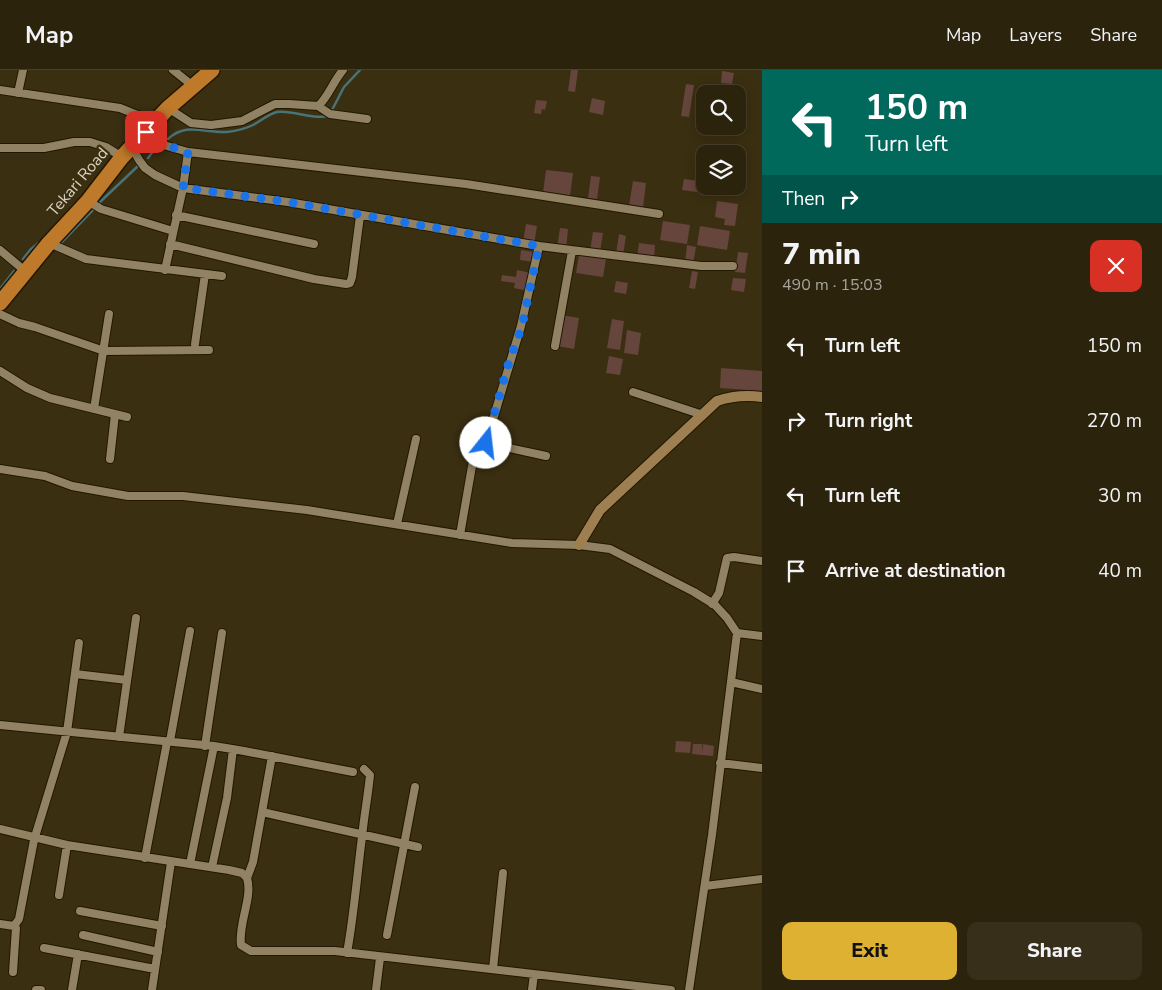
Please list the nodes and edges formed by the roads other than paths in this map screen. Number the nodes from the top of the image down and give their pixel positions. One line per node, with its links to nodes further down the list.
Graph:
1 (23, 70): 7 (street)
2 (173, 70): 5 (street)
3 (212, 70): 5 (highway, Tekari Road)
4 (343, 70): 8 (street)
5 (193, 86): 9 (highway, Tekari Road)
6 (0, 90): 7 (street)
7 (18, 93): 11 (street)
8 (318, 106): 9 (street); 10 (street)
9 (168, 108): 11 (highway, Tekari Road)
10 (367, 119)
11 (150, 127): 13 (highway, Tekari Road); 14 (street)
12 (0, 148): 13 (street)
13 (127, 152): 15 (street); 16 (highway, Tekari Road)
14 (188, 152): 15 (street); 17 (street)
15 (183, 188): 18 (street); 19 (street)
16 (88, 201): 20 (street); 21 (highway, Tekari Road)
17 (659, 214)
18 (176, 216): 20 (street); 23 (street)
19 (360, 216): 22 (street); 24 (street)
20 (173, 231): 22 (street)
21 (49, 243): 28 (street); 29 (highway, Tekari Road)
22 (170, 244): 28 (street)
23 (314, 244)
24 (539, 246): 26 (street); 47 (street)
25 (0, 250): 29 (street)
26 (572, 251): 27 (street); 36 (street)
27 (733, 266)
28 (165, 270): 30 (street)
29 (25, 271): 32 (highway, Tekari Road)
30 (205, 274): 31 (street); 35 (street)
31 (222, 276)
32 (0, 303)
33 (0, 314): 38 (street)
34 (109, 314): 38 (street)
35 (195, 344)
36 (555, 346)
37 (209, 350): 38 (street)
38 (104, 352): 42 (street)
39 (0, 371): 42 (street)
40 (633, 392): 44 (street)
41 (762, 397): 44 (street)
42 (94, 409): 43 (street)
43 (116, 414): 45 (street); 49 (street)
44 (703, 415): 53 (street)
45 (127, 417)
46 (416, 439): 51 (street)
47 (486, 443): 48 (street); 52 (street)
48 (546, 456)
49 (110, 459)
50 (0, 469): 51 (street)
51 (397, 524): 52 (street)
52 (460, 534): 53 (street)
53 (579, 545): 55 (street)
54 (762, 560): 55 (street)
55 (712, 604): 59 (street)
56 (136, 618): 63 (street)
57 (190, 631): 69 (street)
58 (222, 633): 70 (street)
59 (737, 633): 60 (street); 64 (street)
60 (762, 636)
61 (79, 643): 62 (street)
62 (75, 674): 63 (street); 67 (street)
63 (127, 680): 68 (street)
64 (731, 682): 65 (street); 74 (street)
65 (762, 689)
66 (0, 725): 67 (street)
67 (67, 732): 68 (street); 82 (street)
68 (119, 737): 69 (street)
69 (167, 742): 70 (street); 86 (street)
70 (205, 746): 71 (street)
71 (214, 746): 72 (street); 88 (street)
72 (233, 749): 73 (street); 89 (street)
73 (272, 756): 77 (street); 79 (street)
74 (720, 763): 75 (street); 93 (street)
75 (762, 768)
76 (364, 769): 81 (street)
77 (353, 772)
78 (415, 787): 83 (street)
79 (262, 812): 81 (street); 91 (street)
80 (0, 828): 82 (street)
81 (362, 835): 83 (street); 103 (street)
82 (35, 837): 84 (street); 97 (street)
83 (404, 844): 85 (street); 100 (street)
84 (68, 845): 86 (street); 94 (street)
85 (418, 847)
86 (145, 858): 87 (street)
87 (172, 862): 88 (street); 98 (street)
88 (190, 864): 89 (street)
89 (212, 867): 91 (street)
90 (503, 873): 107 (street)
91 (247, 878): 103 (street)
92 (762, 879): 93 (street)
93 (705, 886): 117 (street)
94 (59, 895)
95 (80, 911): 98 (street)
96 (0, 924): 97 (street)
97 (14, 926): 108 (street)
98 (162, 926): 102 (street)
99 (83, 935): 102 (street)
100 (386, 935)
101 (44, 948): 104 (street)
102 (158, 952): 106 (street)
103 (347, 953): 105 (street)
104 (78, 954): 106 (street); 112 (street)
105 (380, 958): 107 (street); 114 (street)
106 (155, 969): 113 (street)
107 (493, 969): 109 (street)
108 (13, 972)
109 (534, 974): 115 (street); 116 (street)
110 (36, 990): 111 (street)
111 (41, 990)
112 (72, 990)
113 (152, 990)
114 (376, 990)
115 (532, 990)
116 (671, 990)
117 (688, 990)

